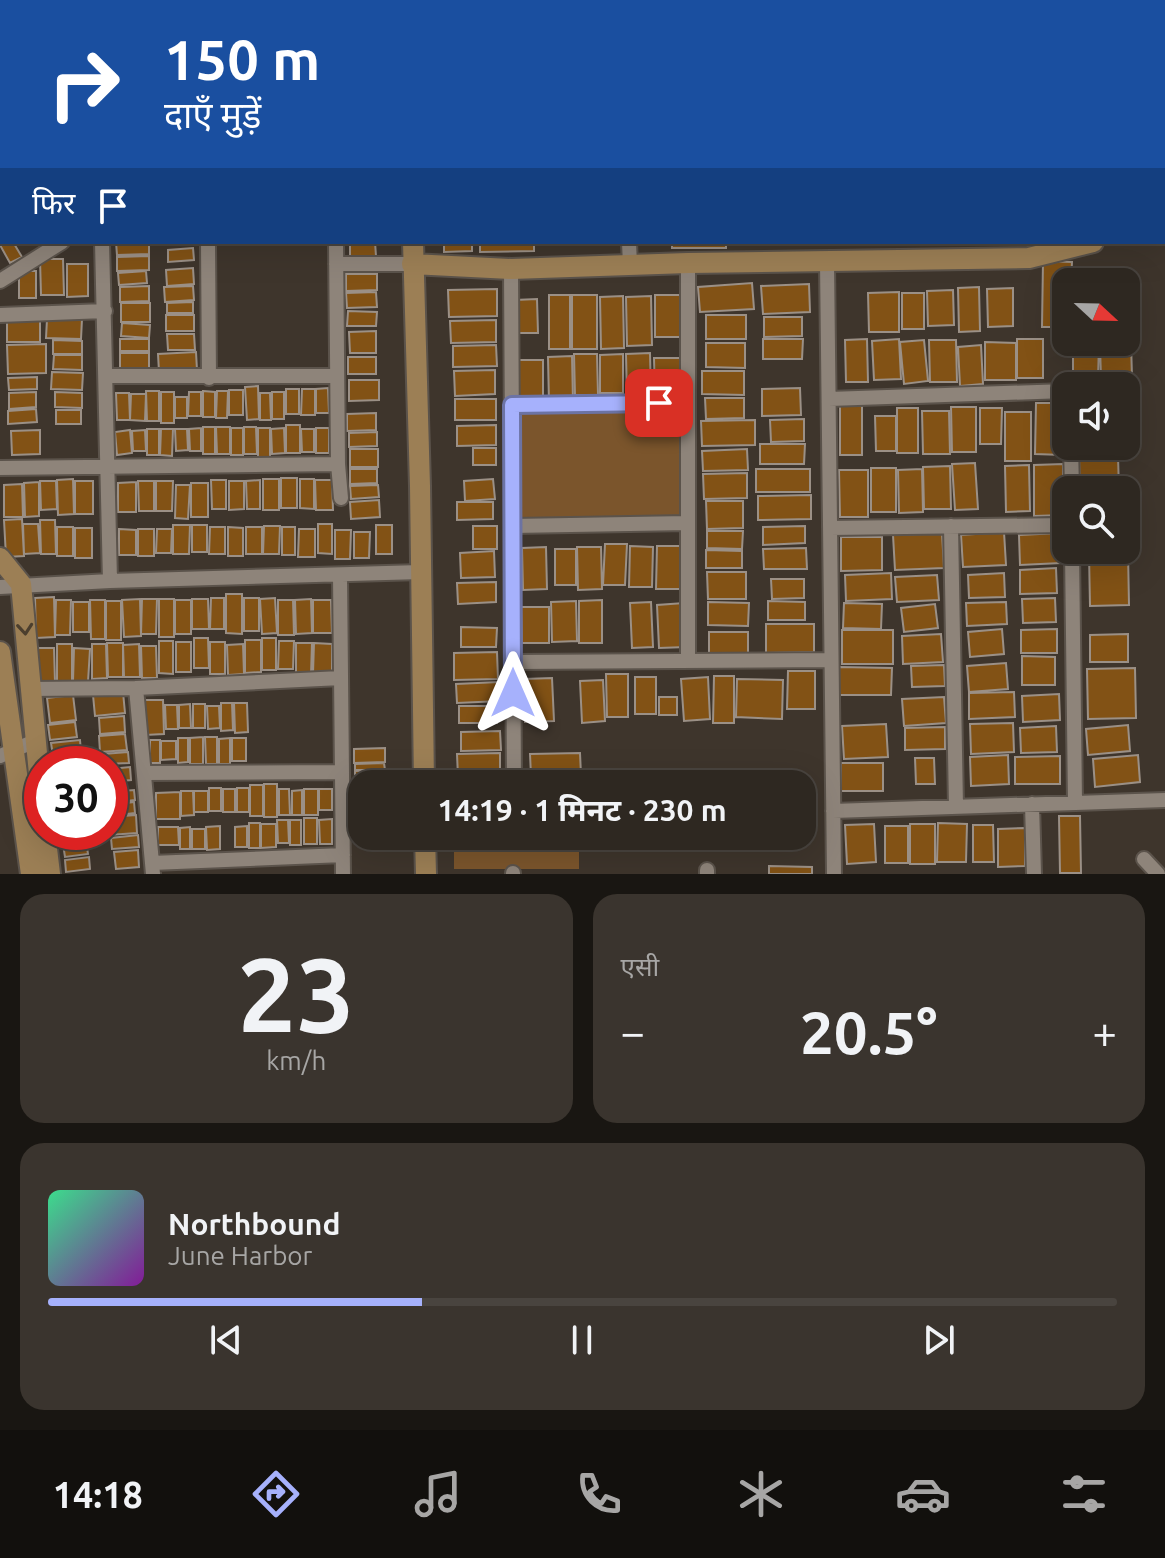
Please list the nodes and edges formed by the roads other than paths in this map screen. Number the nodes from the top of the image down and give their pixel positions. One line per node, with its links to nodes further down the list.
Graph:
1 (59, 244): 15 (street)
2 (102, 244): 16 (street)
3 (208, 244): 20 (street)
4 (336, 244): 11 (street)
5 (413, 244): 12 (street)
6 (629, 244): 13 (street)
7 (1085, 244): 8 (street)
8 (980, 250): 9 (street)
9 (827, 262): 10 (street); 22 (street)
10 (688, 263): 13 (street); 23 (street)
11 (336, 264): 12 (street); 19 (street)
12 (412, 264): 14 (street); 36 (street)
13 (630, 265): 14 (street)
14 (511, 269): 24 (street)
15 (0, 281)
16 (105, 311): 17 (street); 18 (street)
17 (0, 315)
18 (106, 376): 20 (street); 26 (street)
19 (337, 376): 20 (street); 25 (street)
20 (209, 378)
21 (1052, 391): 22 (street)
22 (829, 399): 33 (street)
23 (688, 403): 24 (street); 29 (street)
24 (512, 405): 31 (street)
25 (338, 464): 26 (street); 28 (street)
26 (106, 467): 27 (street); 38 (street)
27 (0, 468)
28 (341, 498)
29 (688, 523): 31 (street); 42 (street)
30 (1052, 525): 32 (street)
31 (512, 526): 43 (street)
32 (951, 526): 33 (street); 57 (street)
33 (830, 528): 41 (street)
34 (0, 558): 39 (street)
35 (1072, 564): 55 (street)
36 (421, 572): 37 (street); 50 (street)
37 (340, 575): 38 (street); 44 (street)
38 (110, 581): 39 (street)
39 (10, 586): 46 (street, one-way to 46)
40 (0, 652): 49 (street)
41 (830, 660): 42 (street); 58 (street)
42 (688, 661): 43 (street)
43 (513, 662): 51 (street)
44 (341, 678): 45 (street); 52 (street)
45 (136, 688): 46 (street); 53 (street)
46 (29, 689): 47 (street)
47 (35, 741): 48 (street); 49 (street)
48 (36, 746)
49 (6, 753): 64 (street)
50 (424, 770)
51 (514, 770)
52 (342, 772): 53 (street); 61 (street)
53 (144, 773): 63 (street)
54 (1165, 800): 55 (street)
55 (1075, 803): 56 (street)
56 (1032, 804): 57 (street); 69 (street)
57 (956, 807): 58 (street)
58 (833, 811): 68 (street)
59 (47, 850): 65 (street)
60 (425, 850): 67 (street)
61 (343, 855): 63 (street); 66 (street)
62 (1144, 859): 70 (street)
63 (152, 869)
64 (31, 874)
65 (50, 874)
66 (343, 874)
67 (426, 874)
68 (834, 874)
69 (1034, 874)
70 (1158, 874)

